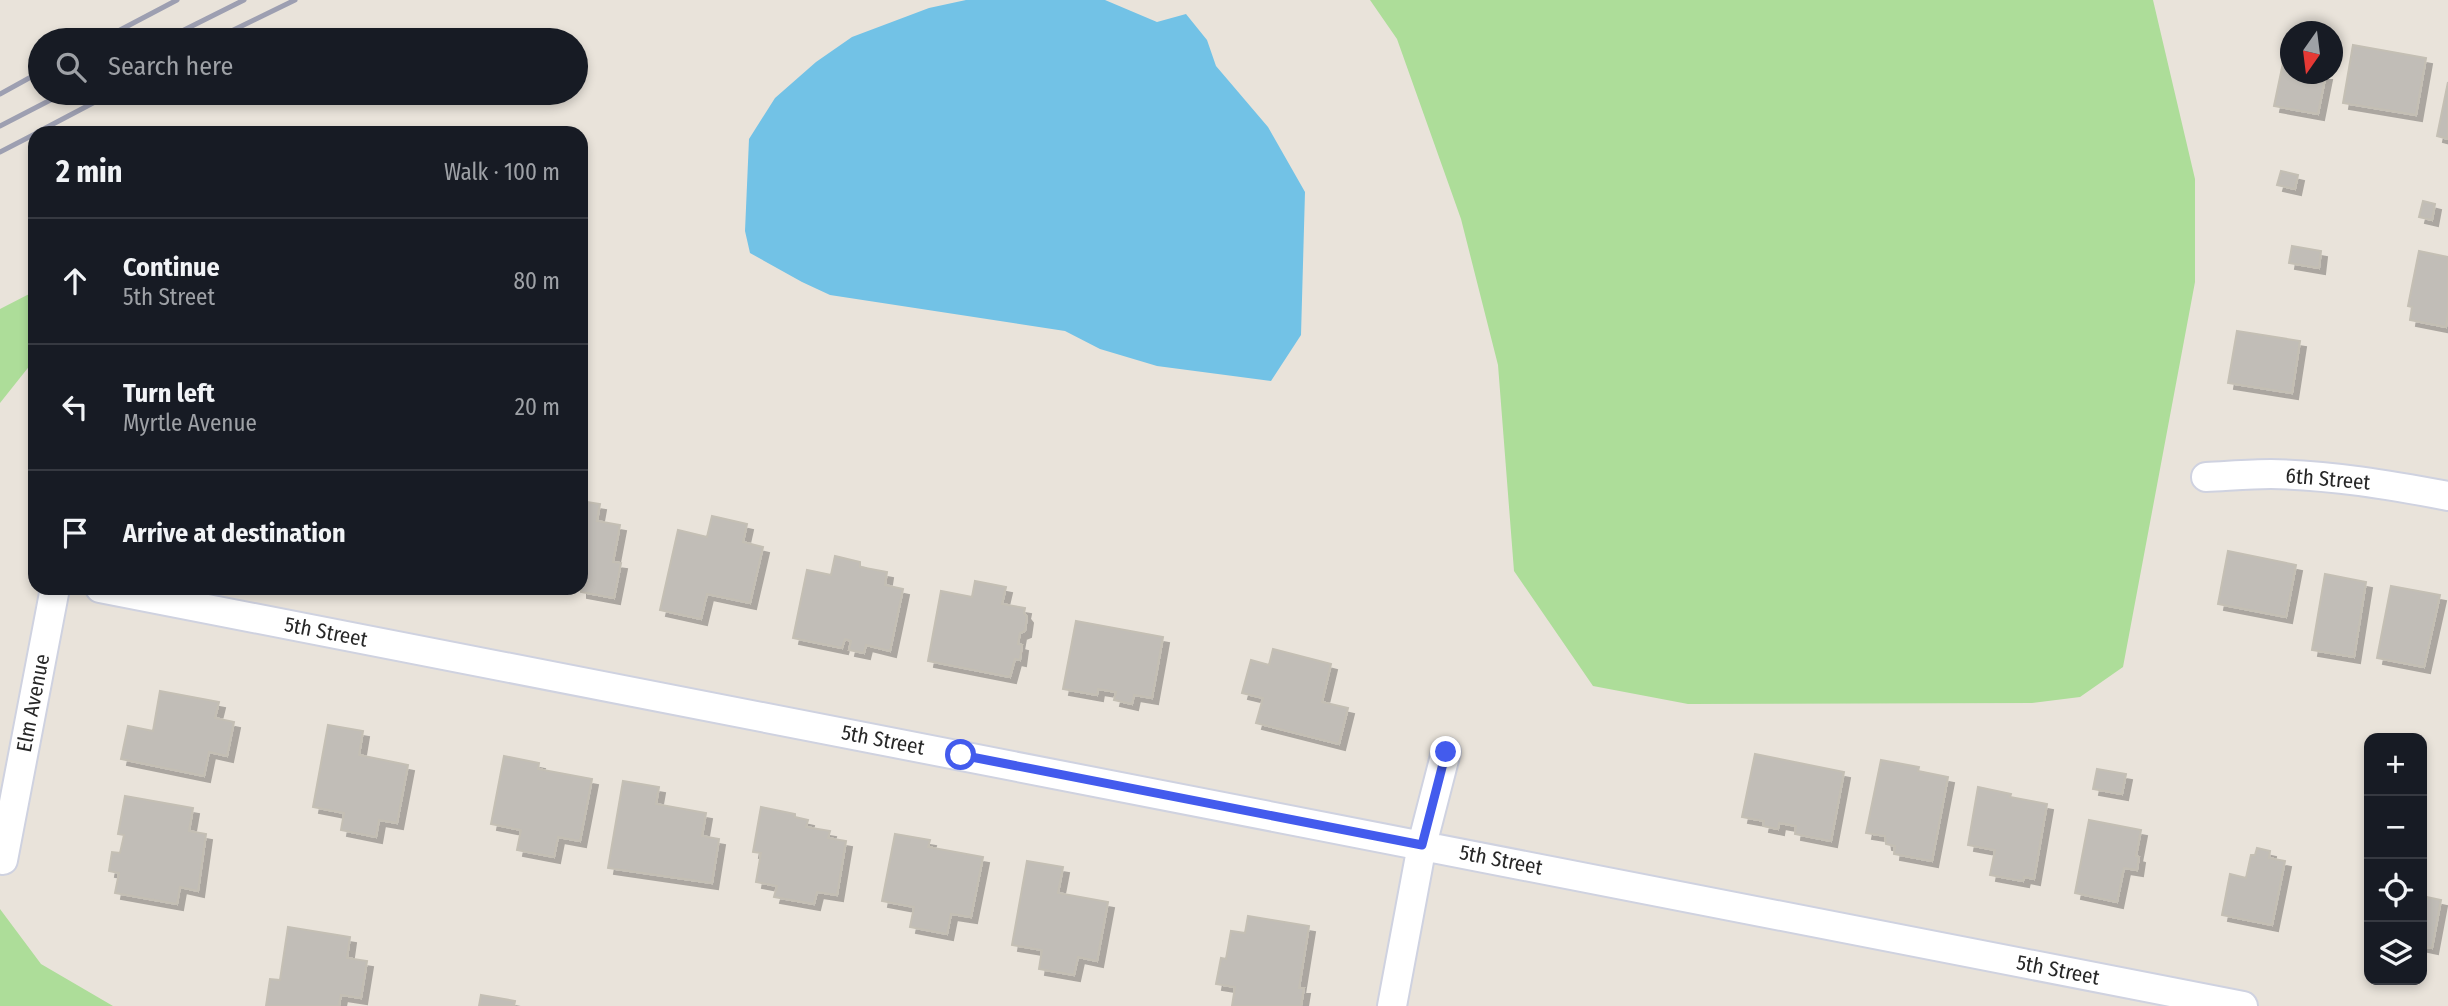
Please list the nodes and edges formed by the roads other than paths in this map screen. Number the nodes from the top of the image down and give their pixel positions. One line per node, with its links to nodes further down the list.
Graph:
1 (2206, 477): 2 (street, 6th Street)
2 (2448, 496)
3 (54, 595): 7 (street, Elm Avenue)
4 (136, 595): 6 (street, 5th Street)
5 (1446, 752): 6 (street)
6 (1422, 845): 8 (street); 9 (street, 5th Street)
7 (3, 860)
8 (1392, 1006)
9 (2243, 1006)

